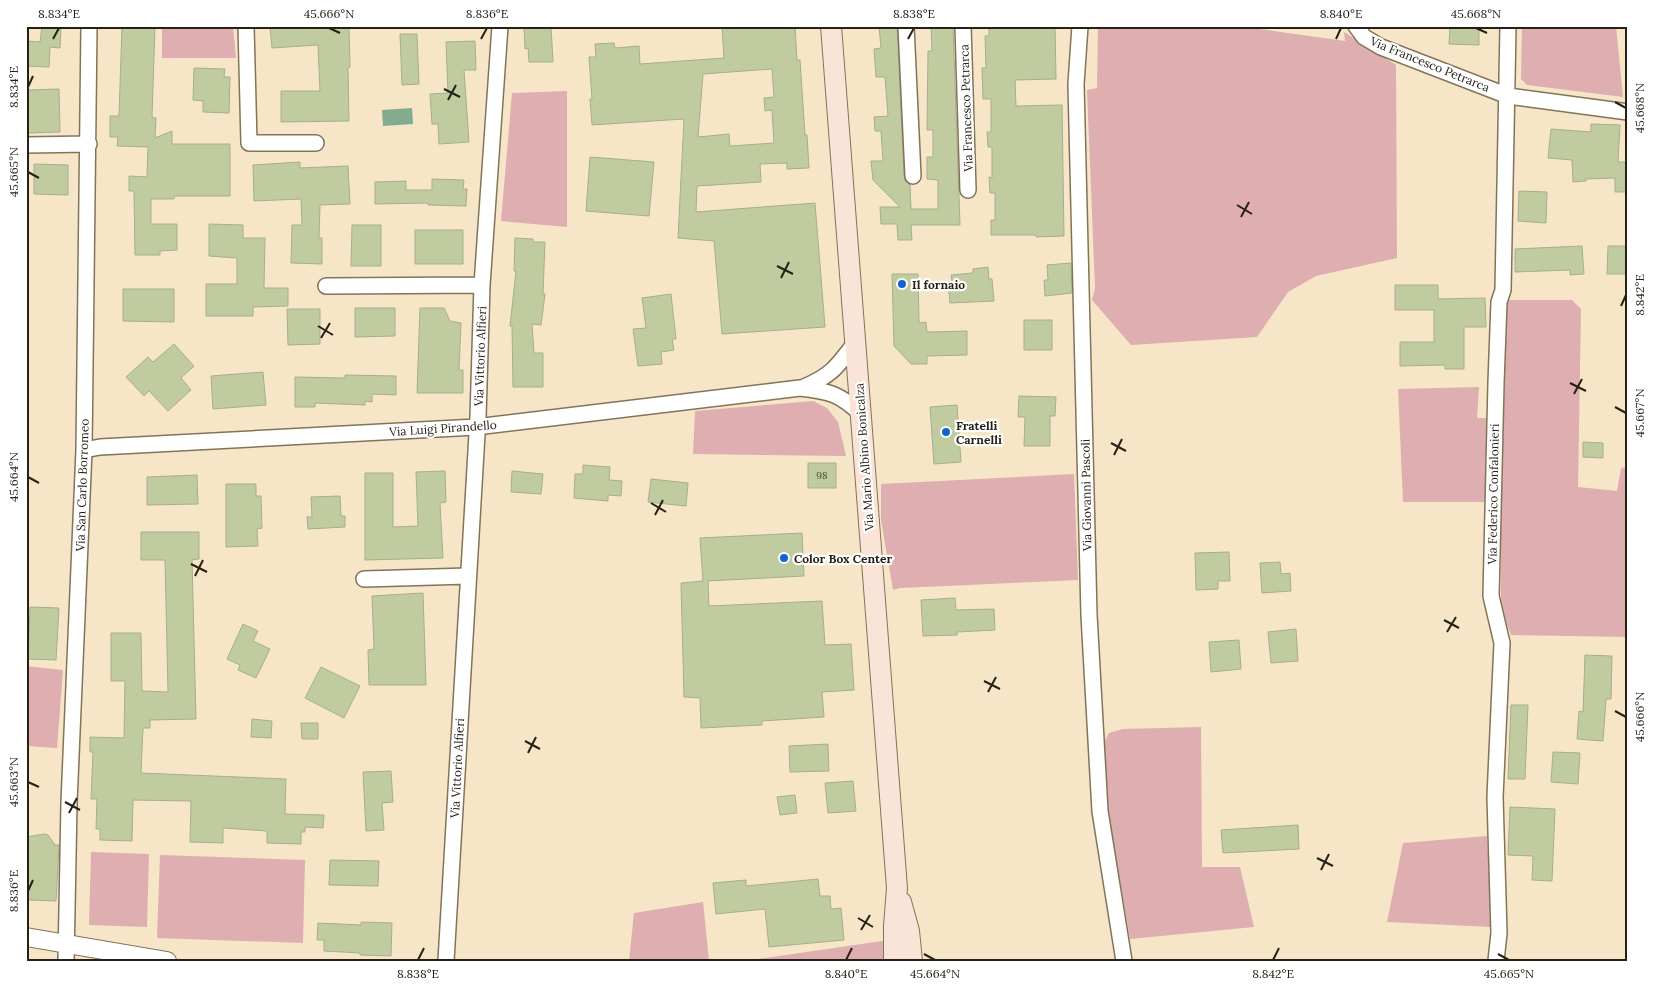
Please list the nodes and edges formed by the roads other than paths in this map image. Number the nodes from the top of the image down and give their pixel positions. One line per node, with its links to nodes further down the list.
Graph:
1 (89, 26): 13 (street, Via San Carlo Borromeo)
2 (246, 26): 12 (street)
3 (500, 26): 17 (street, Via Vittorio Alfieri)
4 (831, 26): 19 (main road, Via Mario Albino Bonicalza)
5 (906, 26): 15 (street)
6 (964, 26): 16 (street, Via Francesco Petrarca)
7 (1080, 26): 33 (street, Via Giovanni Pascoli)
8 (1356, 26): 10 (street, Via Francesco Petrarca)
9 (1508, 26): 10 (street, Via Federico Confalonieri)
10 (1508, 96): 11 (street, Via Francesco Petrarca); 34 (street, Via Federico Confalonieri)
11 (1628, 112)
12 (316, 143)
13 (89, 144): 14 (street); 23 (street, Via San Carlo Borromeo)
14 (26, 145)
15 (913, 176)
16 (968, 190)
17 (482, 285): 18 (street); 22 (street, Via Vittorio Alfieri)
18 (326, 286)
19 (855, 343): 20 (street, Via Luigi Pirandello); 21 (main road, Via Mario Albino Bonicalza)
20 (800, 388): 21 (street, Via Luigi Pirandello); 22 (street, Via Luigi Pirandello)
21 (861, 414): 26 (main road, Via Mario Albino Bonicalza)
22 (476, 428): 23 (street, Via Luigi Pirandello); 24 (street, Via Vittorio Alfieri)
23 (84, 450): 28 (street, Via San Carlo Borromeo)
24 (468, 576): 25 (street); 29 (street, Via Vittorio Alfieri)
25 (364, 579)
26 (897, 888): 31 (main road, Via Mario Albino Bonicalza); 32 (main road, Via Mario Albino Bonicalza)
27 (26, 937): 28 (street)
28 (66, 952): 30 (street)
29 (446, 954)
30 (167, 961)
31 (894, 961)
32 (912, 961)
33 (1124, 961)
34 (1496, 961)

